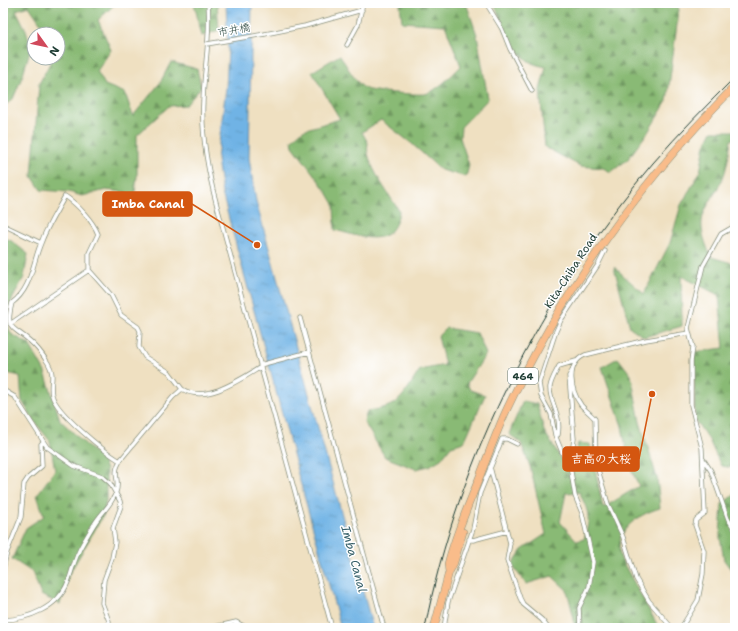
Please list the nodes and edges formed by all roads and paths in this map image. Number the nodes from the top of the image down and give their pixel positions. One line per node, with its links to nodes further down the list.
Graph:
1 (208, 3): 19 (street)
2 (363, 3): 4 (street)
3 (486, 3): 8 (street)
4 (362, 10): 5 (street, 市井橋, bridge); 6 (street)
5 (207, 44)
6 (347, 45)
7 (735, 86): 31 (highway, Kita-Chiba Road / 464)
8 (532, 91)
9 (3, 225): 11 (street)
10 (735, 226): 16 (street)
11 (41, 242): 13 (street); 15 (street)
12 (605, 250): 23 (street)
13 (89, 270): 15 (street); 21 (street)
14 (300, 318): 17 (street)
15 (10, 324): 27 (street)
16 (689, 333): 18 (street); 26 (street)
17 (309, 352): 19 (street); 43 (street)
18 (576, 361): 20 (street); 23 (street)
19 (260, 366): 21 (street); 42 (street)
20 (572, 371): 28 (street); 48 (street)
21 (182, 389): 27 (street)
22 (3, 390): 24 (street)
23 (555, 435): 28 (street)
24 (43, 442): 30 (street); 36 (street)
25 (516, 444): 29 (street)
26 (702, 458): 32 (street); 49 (street)
27 (120, 461): 30 (street)
28 (570, 466): 47 (street)
29 (490, 467): 33 (street); 35 (street)
30 (116, 493): 38 (street); 39 (street)
31 (472, 497): 34 (highway, Kita-Chiba Road / 464); 37 (highway, Kita-Chiba Road / 464)
32 (735, 530)
33 (507, 531): 35 (street); 46 (street)
34 (460, 539): 35 (street); 37 (highway, Kita-Chiba Road / 464)
35 (469, 540): 45 (street)
36 (3, 569)
37 (449, 572): 44 (highway, Kita-Chiba Road / 464)
38 (3, 620)
39 (109, 628)
40 (210, 628): 41 (street)
41 (247, 628)
42 (332, 628)
43 (384, 628)
44 (434, 628)
45 (444, 628)
46 (548, 628)
47 (580, 628)
48 (672, 628)
49 (681, 628)

